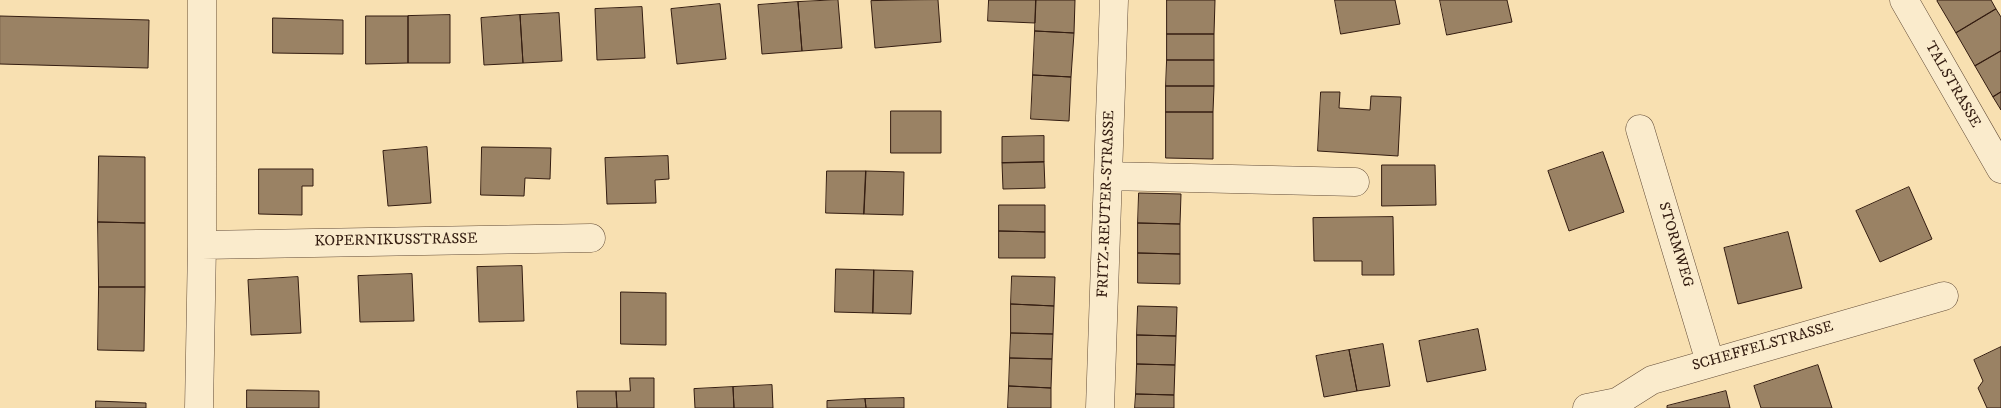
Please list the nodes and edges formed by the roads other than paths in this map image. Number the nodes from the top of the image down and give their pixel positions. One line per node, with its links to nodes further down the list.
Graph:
1 (202, 0): 9 (street)
2 (1114, 0): 6 (street, FRITZ-REUTER-STRASSE)
3 (1904, 0): 5 (street, TALSTRASSE)
4 (1640, 129): 11 (street, STORMWEG)
5 (2001, 169)
6 (1108, 176): 7 (street); 14 (street, FRITZ-REUTER-STRASSE)
7 (1355, 182)
8 (591, 238): 9 (street, KOPERNIKUSSTRASSE)
9 (202, 245): 13 (street)
10 (1944, 296): 11 (street, SCHEFFELSTRASSE)
11 (1710, 362): 12 (street, SCHEFFELSTRASSE)
12 (1617, 405): 15 (street, SCHEFFELSTRASSE)
13 (199, 408)
14 (1100, 408)
15 (1586, 408)

